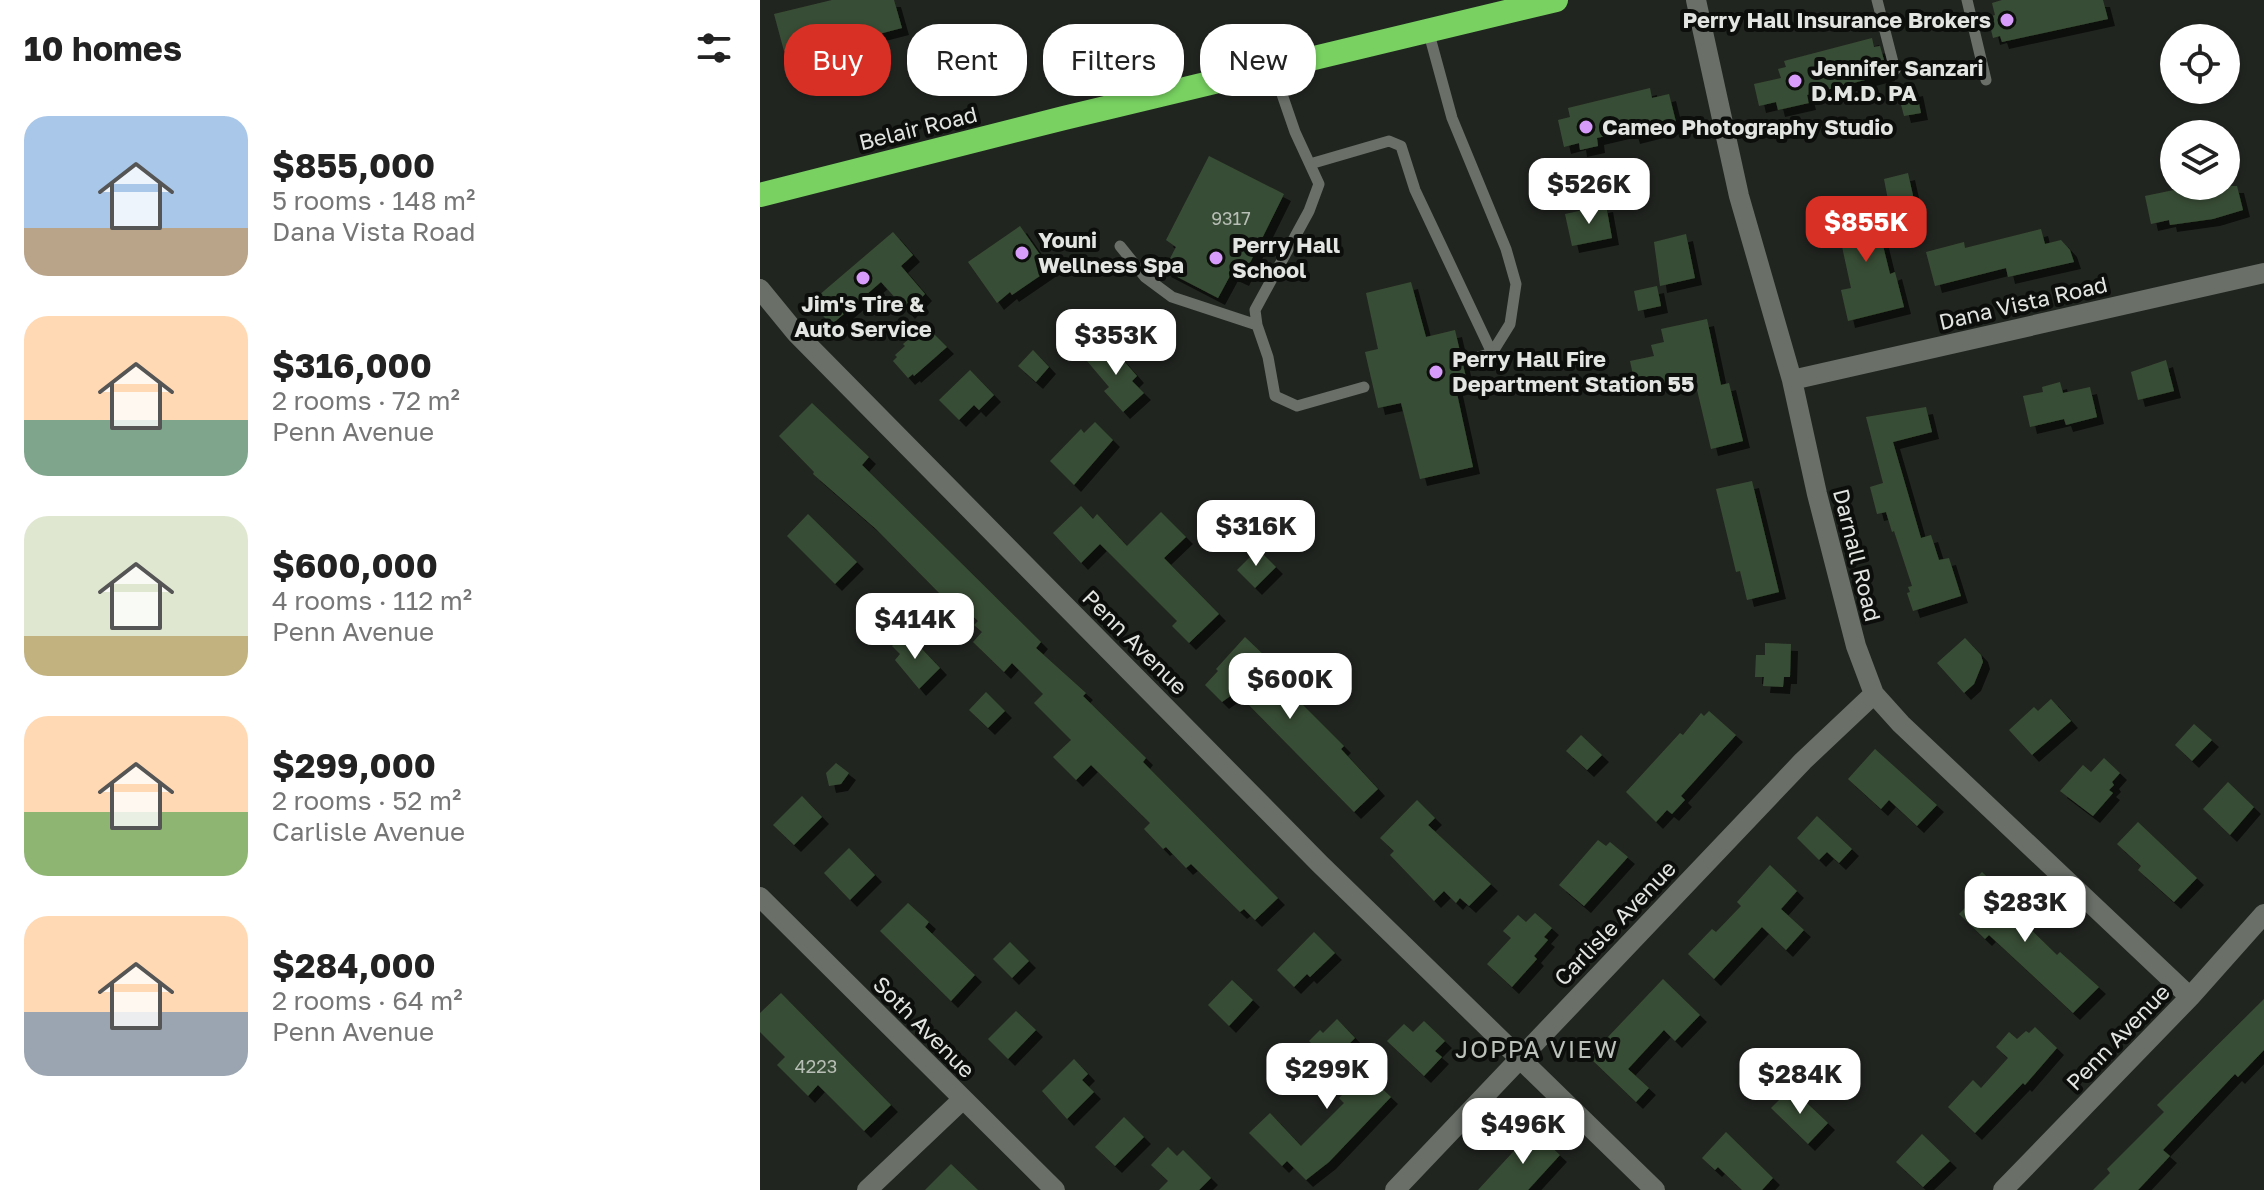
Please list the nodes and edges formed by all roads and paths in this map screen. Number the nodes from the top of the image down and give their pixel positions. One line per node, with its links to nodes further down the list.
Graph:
1 (1556, 0): 5 (highway, Belair Road)
2 (1696, 0): 20 (street, Darnall Road)
3 (1877, 0): 8 (lane)
4 (1967, 0): 9 (lane)
5 (1476, 8): 6 (highway, Belair Road)
6 (1428, 29): 7 (highway, Belair Road); 18 (lane)
7 (1316, 56)
8 (1895, 70)
9 (1986, 80)
10 (1200, 85): 13 (highway, Belair Road)
11 (1283, 96): 12 (lane)
12 (1310, 164): 17 (lane); 18 (lane)
13 (760, 195)
14 (1120, 246): 17 (lane)
15 (2264, 273): 20 (street, Dana Vista Road)
16 (760, 289): 26 (street, Penn Avenue)
17 (1257, 325): 21 (lane)
18 (1492, 353): 19 (lane)
19 (1469, 360)
20 (1792, 380): 22 (street, Darnall Road)
21 (1364, 387)
22 (1874, 694): 25 (street, Darnall Road); 26 (street, Carlisle Avenue)
23 (760, 897): 27 (street, Soth Avenue)
24 (2264, 914): 25 (street, Penn Avenue)
25 (2190, 997): 32 (street, Penn Avenue)
26 (1519, 1057): 30 (street, Carlisle Avenue); 31 (street, Penn Avenue)
27 (963, 1099): 28 (street); 29 (street, Soth Avenue)
28 (867, 1190)
29 (1055, 1190)
30 (1395, 1190)
31 (1655, 1190)
32 (2003, 1190)

